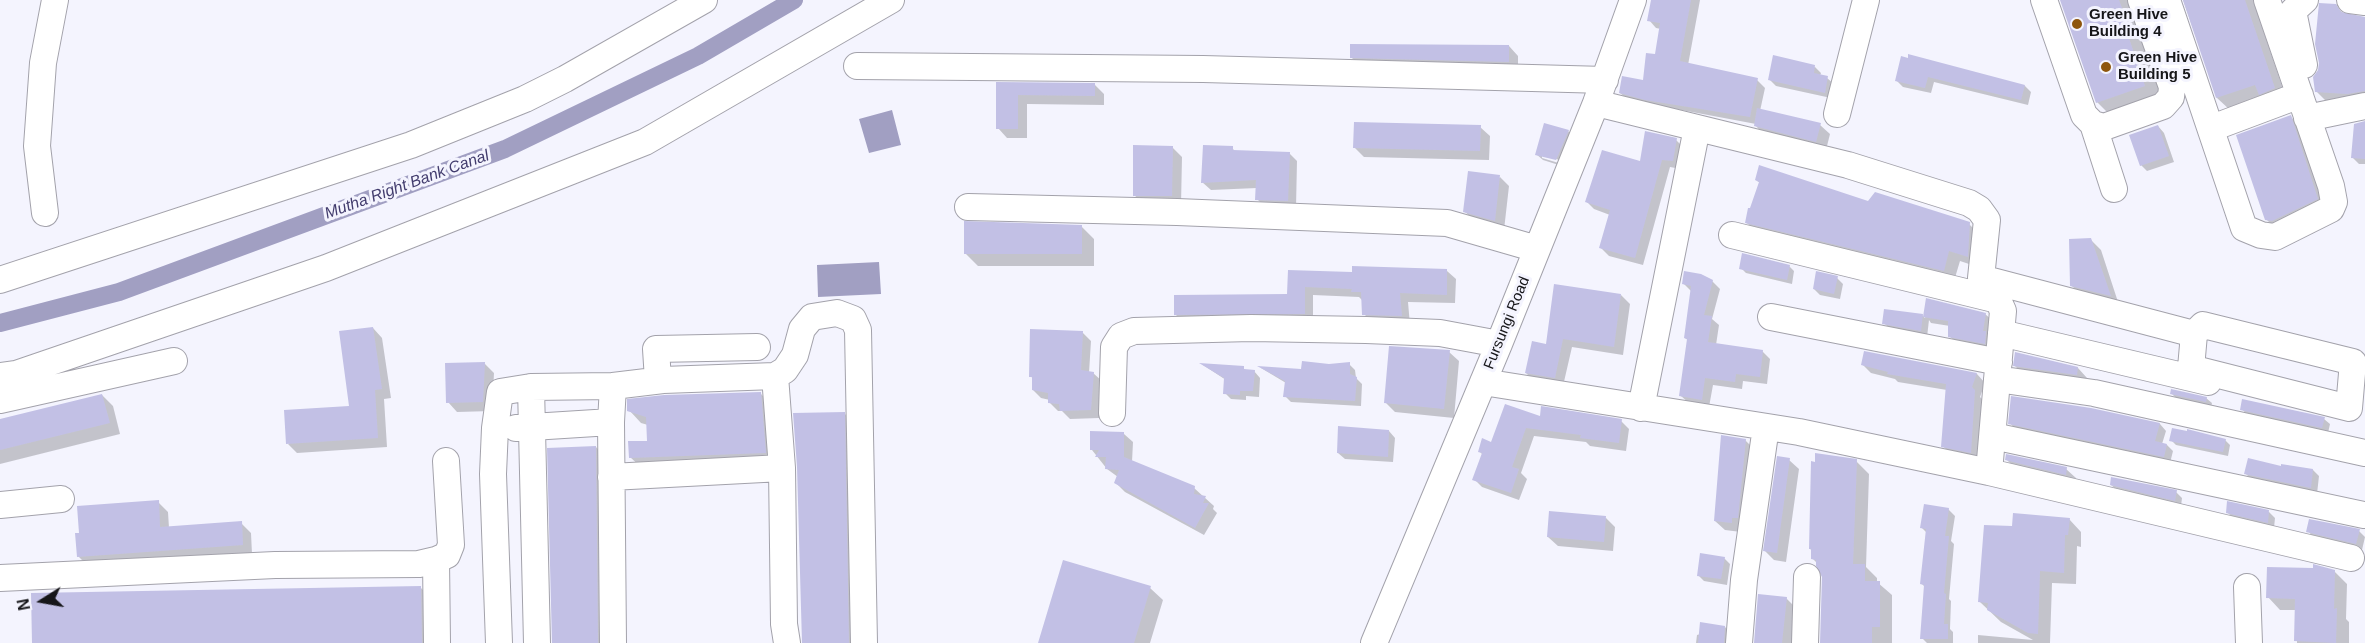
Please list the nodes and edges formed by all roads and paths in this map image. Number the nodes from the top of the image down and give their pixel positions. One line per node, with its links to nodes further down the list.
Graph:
1 (55, 0): 23 (street)
2 (704, 0): 26 (street)
3 (891, 0): 34 (street)
4 (1633, 0): 14 (street, Fursungi Road)
5 (1866, 0): 17 (street)
6 (2044, 0): 18 (street)
7 (2141, 0): 18 (street)
8 (2167, 0): 20 (street)
9 (2267, 0): 16 (street)
10 (2306, 0): 16 (street)
11 (2350, 0): 12 (street)
12 (2365, 2)
13 (857, 66): 14 (street)
14 (1601, 92): 19 (street); 25 (street, Fursungi Road)
15 (2365, 106): 16 (street)
16 (2307, 110): 20 (street); 20 (street)
17 (1837, 114)
18 (2093, 124): 21 (street)
19 (1697, 128): 29 (street); 41 (street)
20 (2211, 128)
21 (2114, 189)
22 (968, 207): 25 (street)
23 (45, 213)
24 (1732, 235): 28 (street)
25 (1537, 249): 30 (street, Fursungi Road)
26 (0, 280)
27 (1771, 317): 33 (street)
28 (2001, 333): 33 (street); 43 (street)
29 (2194, 334): 29 (street)
30 (1499, 344): 37 (street, Fursungi Road); 42 (street)
31 (757, 347): 36 (street)
32 (174, 361): 40 (street)
33 (1998, 371): 48 (street); 49 (street)
34 (0, 376)
35 (775, 376): 36 (street); 51 (street); 67 (street)
36 (658, 380): 38 (street)
37 (1484, 382): 41 (street); 68 (street, Fursungi Road)
38 (614, 386): 39 (street); 44 (street)
39 (531, 387): 45 (street); 47 (street)
40 (0, 400)
41 (1641, 408): 46 (street)
42 (1112, 413)
43 (2365, 419)
44 (611, 422): 45 (street); 53 (street)
45 (534, 427): 47 (street); 64 (street)
46 (1766, 427): 52 (street); 69 (street)
47 (495, 428): 63 (street)
48 (1993, 436): 52 (street); 56 (street)
49 (2365, 453)
50 (446, 461): 58 (street)
51 (782, 468): 53 (street); 66 (street)
52 (1989, 472): 57 (street)
53 (611, 477): 65 (street)
54 (61, 499): 55 (street)
55 (0, 505)
56 (2364, 515)
57 (2351, 558)
58 (436, 560): 60 (street); 62 (street)
59 (1807, 577): 70 (street)
60 (0, 578)
61 (2247, 587): 71 (street)
62 (437, 643)
63 (499, 643)
64 (537, 643)
65 (613, 643)
66 (787, 643)
67 (864, 643)
68 (1374, 643)
69 (1739, 643)
70 (1805, 643)
71 (2249, 643)

